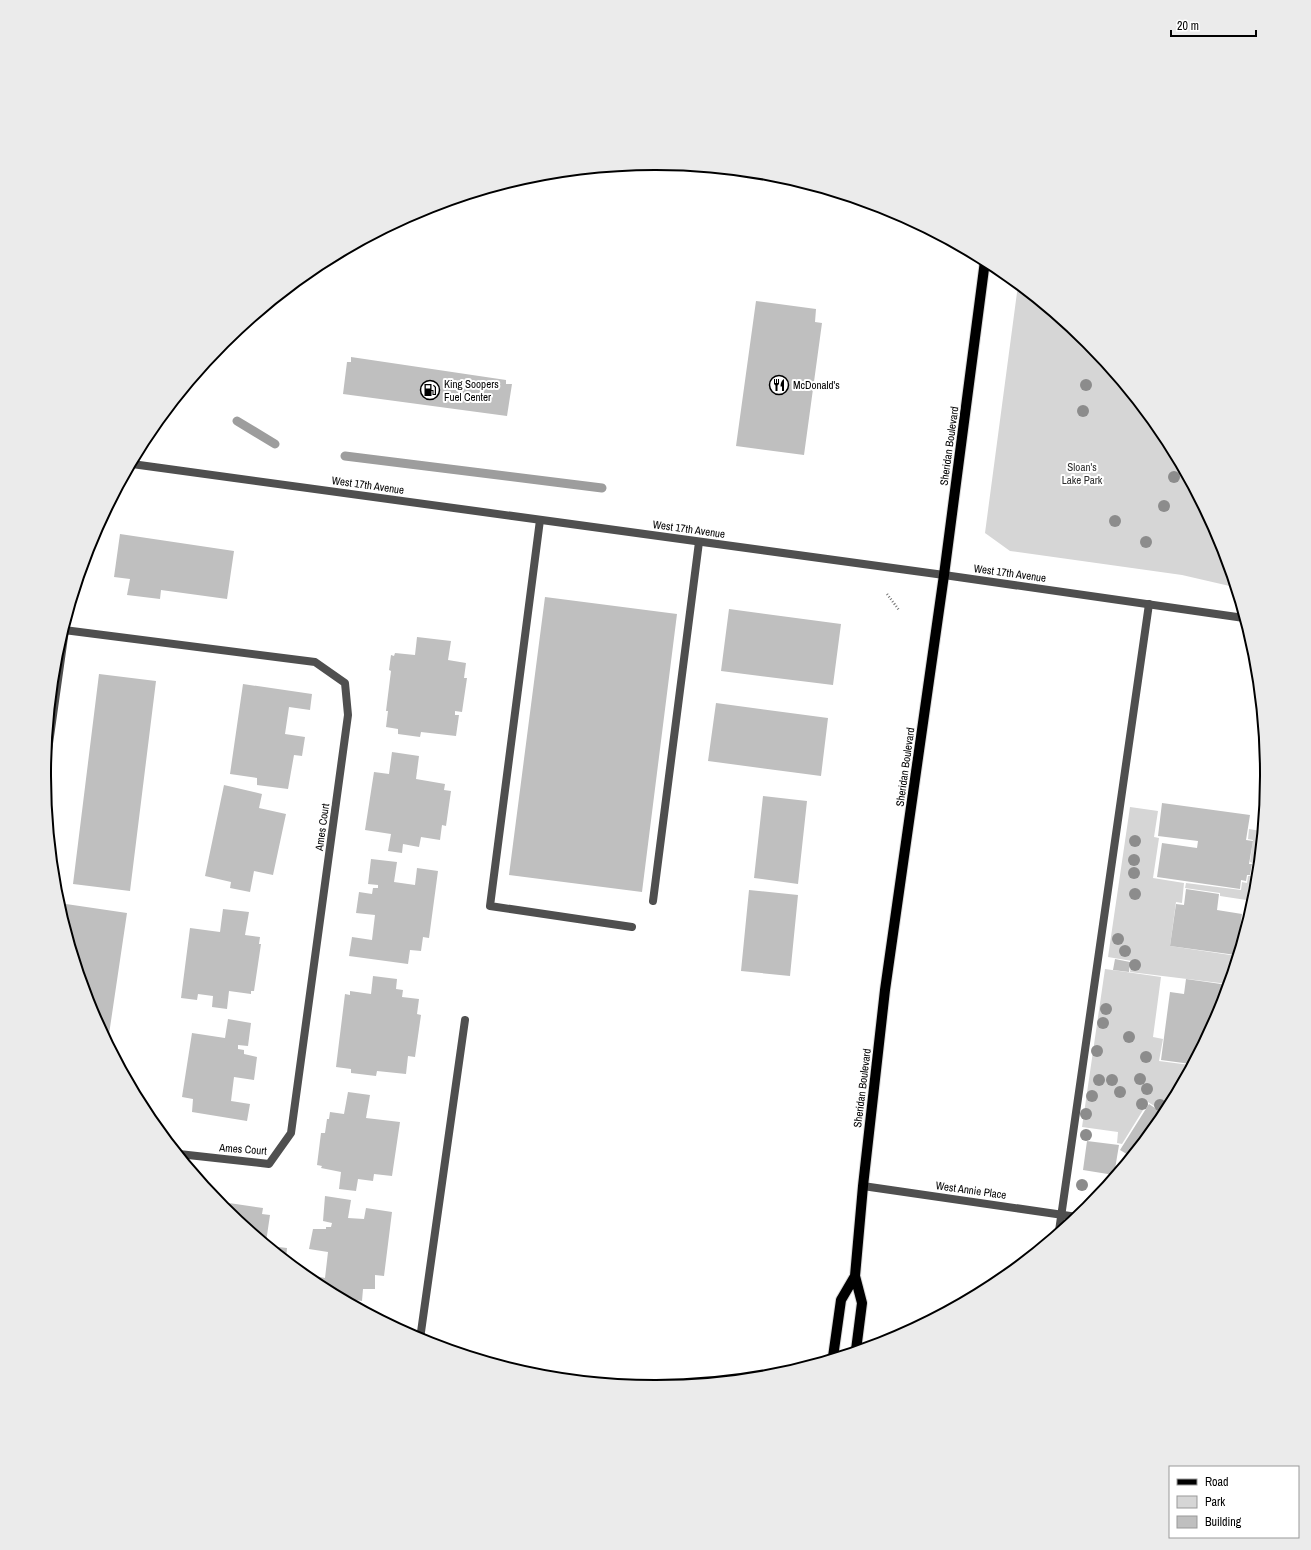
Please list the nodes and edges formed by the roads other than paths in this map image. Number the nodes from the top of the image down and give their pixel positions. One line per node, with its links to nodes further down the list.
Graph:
1 (984, 268): 5 (main road, Sheridan Boulevard)
2 (137, 465): 3 (street, West 17th Avenue)
3 (540, 520): 4 (street, West 17th Avenue); 10 (street)
4 (699, 542): 5 (street, West 17th Avenue); 9 (street)
5 (944, 575): 6 (street, West 17th Avenue); 13 (main road, Sheridan Boulevard)
6 (1148, 604): 7 (street, West 17th Avenue); 14 (street)
7 (1238, 617)
8 (70, 629): 12 (street, Ames Court)
9 (653, 901)
10 (632, 927)
11 (464, 1020): 18 (street)
12 (185, 1155)
13 (863, 1186): 14 (street, West Annie Place); 17 (main road, Sheridan Boulevard)
14 (1062, 1214): 15 (street, West Annie Place); 16 (street)
15 (1069, 1215)
16 (1060, 1223)
17 (856, 1276): 19 (main road, Sheridan Boulevard); 20 (main road, Sheridan Boulevard)
18 (421, 1332)
19 (857, 1344)
20 (834, 1352)

